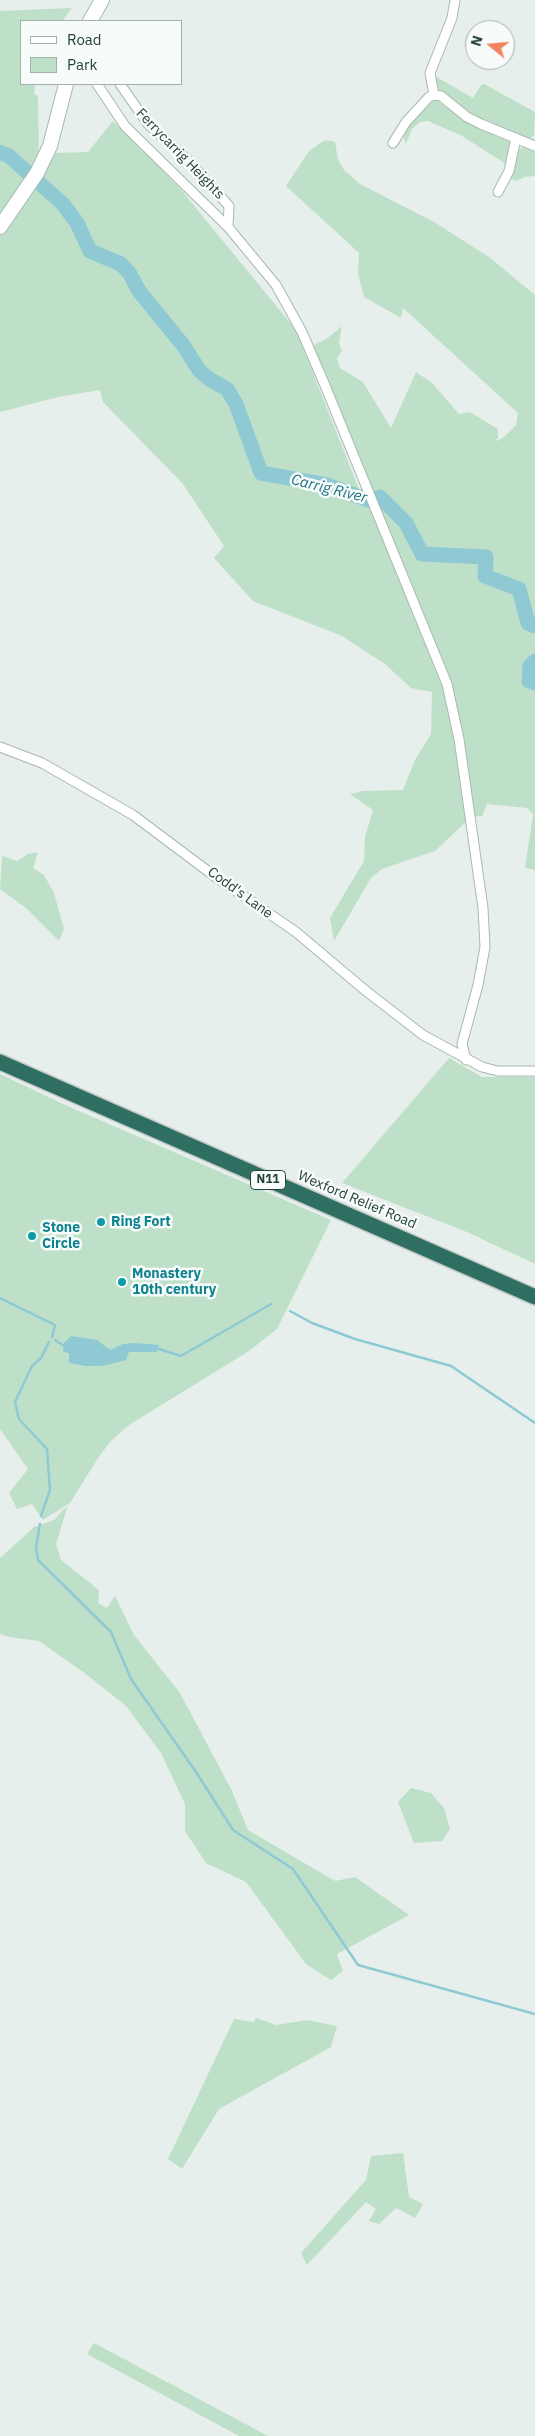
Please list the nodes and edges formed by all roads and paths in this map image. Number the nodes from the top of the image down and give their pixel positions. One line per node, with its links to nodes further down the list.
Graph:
1 (102, 0): 3 (street)
2 (455, 0): 7 (street)
3 (91, 20)
4 (66, 85): 12 (street)
5 (98, 85): 13 (street)
6 (121, 85): 13 (street, Ferrycarrig Heights)
7 (434, 95): 8 (street); 9 (street)
8 (516, 138): 10 (street); 11 (street)
9 (393, 143)
10 (535, 144)
11 (498, 192)
12 (0, 227)
13 (228, 227): 15 (street)
14 (0, 746): 15 (street, Codd's Lane)
15 (466, 1060): 17 (street, Codd's Lane)
16 (0, 1062): 18 (highway, Wexford Relief Road / N11)
17 (535, 1071)
18 (535, 1297)

